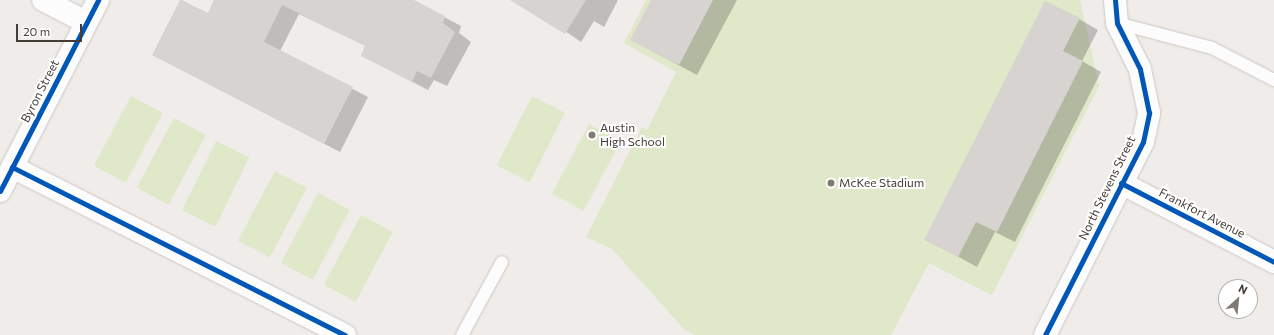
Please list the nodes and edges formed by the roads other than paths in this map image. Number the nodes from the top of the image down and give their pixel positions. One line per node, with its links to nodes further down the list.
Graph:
1 (43, 0): 4 (street)
2 (98, 0): 4 (street, Byron Street)
3 (1115, 0): 5 (street, North Stevens Street)
4 (86, 22): 7 (street, Byron Street)
5 (1117, 23): 6 (lane); 8 (street, North Stevens Street)
6 (1274, 80)
7 (6, 165): 9 (street, Byron Street); 13 (street)
8 (1121, 183): 11 (street, Frankfort Avenue); 12 (street, North Stevens Street)
9 (0, 191)
10 (502, 262): 14 (lane)
11 (1274, 262)
12 (1048, 334)
13 (344, 335)
14 (462, 335)

